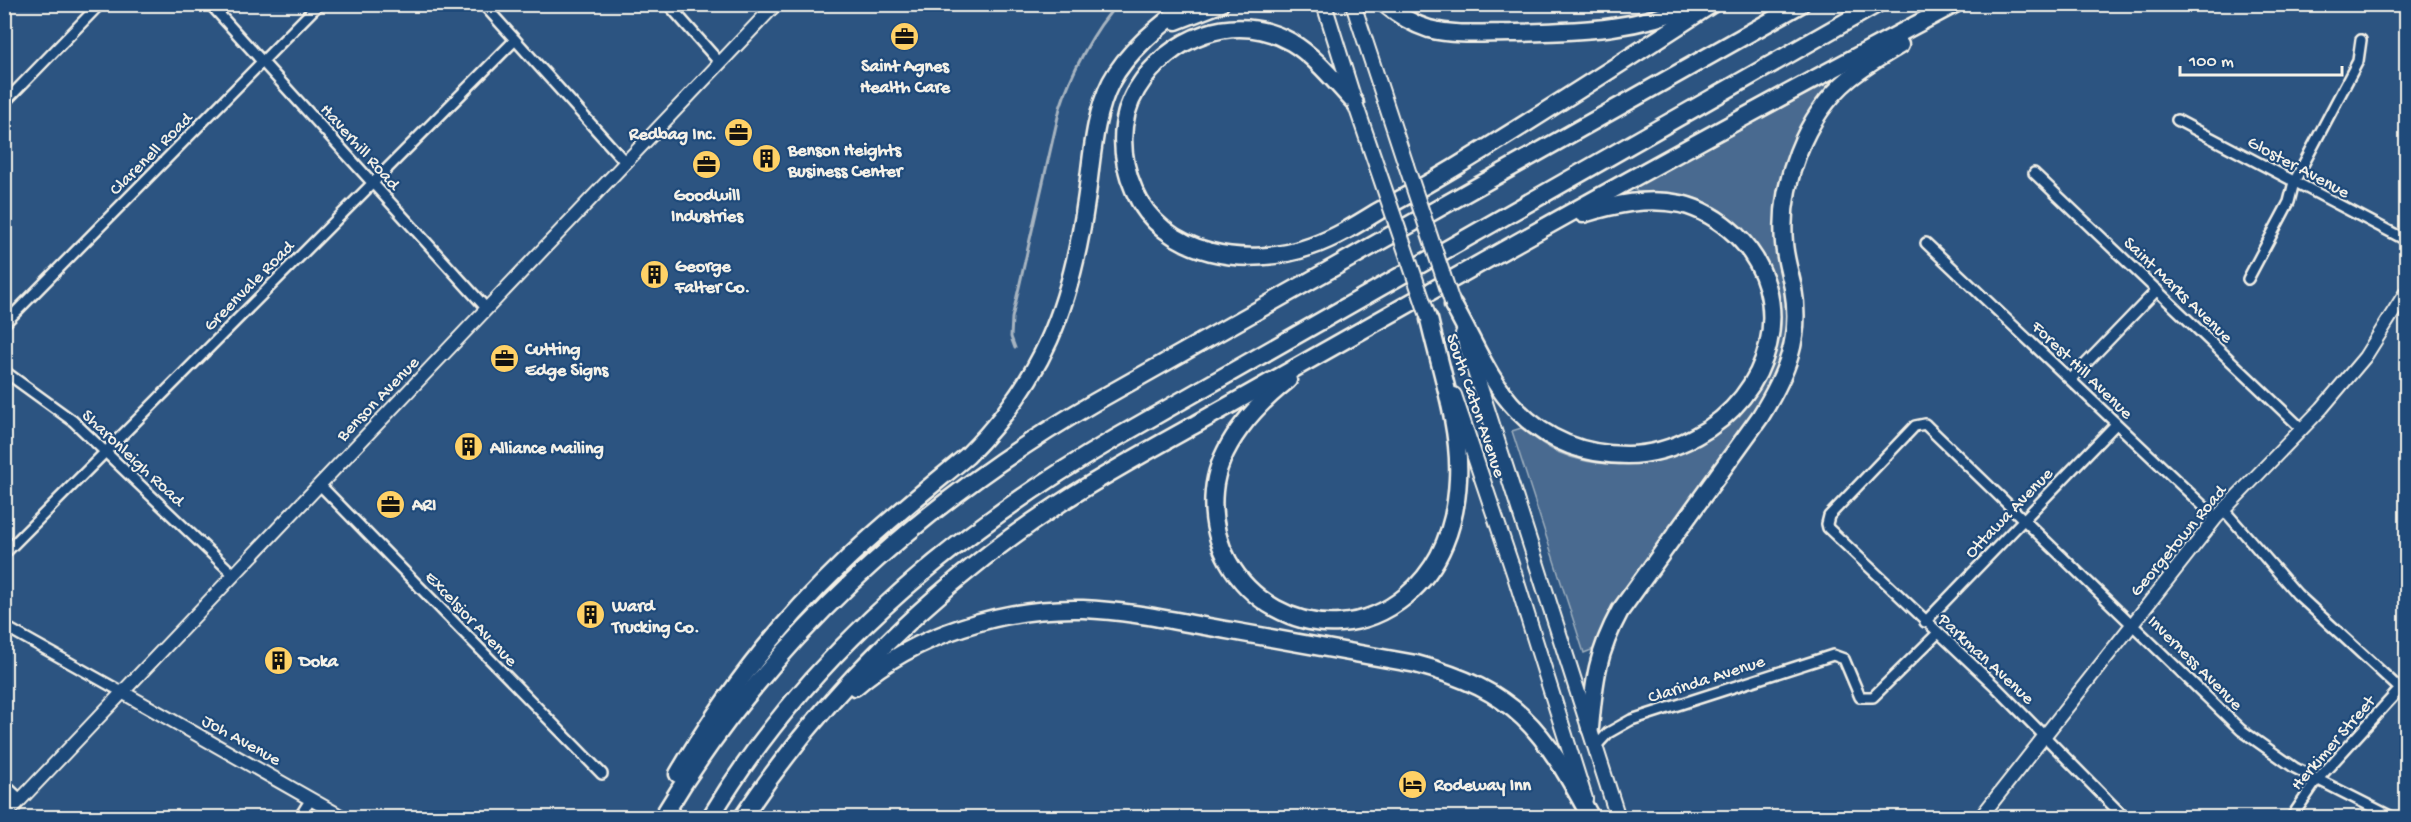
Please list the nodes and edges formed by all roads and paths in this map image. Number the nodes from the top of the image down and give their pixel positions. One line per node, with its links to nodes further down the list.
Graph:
1 (100, 4): 23 (street)
2 (210, 4): 21 (street, Haverhill Road)
3 (319, 4): 21 (street, Clarenell Road)
4 (668, 4): 22 (street)
5 (776, 4): 22 (street, Benson Avenue)
6 (1188, 4): 18 (highway)
7 (1220, 4): 18 (highway)
8 (1324, 4): 24 (main road, South Caton Avenue)
9 (1353, 4): 36 (main road, South Caton Avenue, bridge)
10 (1385, 4): 11 (highway)
11 (1697, 4)
12 (1712, 4): 24 (highway)
13 (1801, 4): 71 (highway)
14 (1877, 4): 72 (highway)
15 (1955, 4): 31 (highway)
16 (1969, 4): 58 (highway)
17 (489, 7): 19 (street)
18 (1157, 28): 70 (highway)
19 (515, 40): 26 (street); 29 (street, Greenvale Road)
20 (2361, 40): 28 (street)
21 (262, 63): 29 (street, Haverhill Road); 39 (street, Clarenell Road)
22 (720, 63): 26 (street, Benson Avenue)
23 (4, 103)
24 (1355, 104): 38 (main road, South Caton Avenue, bridge)
25 (2177, 120): 28 (street, Gloster Avenue)
26 (626, 163): 37 (street, Benson Avenue)
27 (2034, 173): 34 (street, Saint Marks Avenue)
28 (2295, 182): 30 (street, Gloster Avenue); 33 (street)
29 (373, 183): 37 (street, Haverhill Road); 45 (street, Greenvale Road)
30 (2406, 240)
31 (1519, 241): 36 (highway); 40 (highway)
32 (1926, 243): 42 (street, Forest Hill Avenue)
33 (2248, 279)
34 (2157, 290): 42 (street); 44 (street, Saint Marks Avenue)
35 (2406, 292): 44 (street, Georgetown Road)
36 (1453, 305): 58 (main road, South Caton Avenue)
37 (487, 309): 46 (street, Benson Avenue)
38 (1429, 319): 40 (highway); 74 (main road, South Caton Avenue)
39 (4, 324)
40 (1332, 347): 60 (highway)
41 (4, 371): 45 (street, Sharonleigh Road)
42 (2071, 379): 43 (street, Forest Hill Avenue)
43 (2116, 424): 47 (street, Forest Hill Avenue); 48 (street, Ottawa Avenue)
44 (2301, 428): 47 (street, Georgetown Road)
45 (106, 451): 50 (street, Greenvale Road); 51 (street, Sharonleigh Road)
46 (320, 485): 51 (street, Benson Avenue); 62 (street, Excelsior Avenue)
47 (2220, 514): 53 (street, Georgetown Road); 56 (street, Forest Hill Avenue)
48 (2024, 519): 49 (street, Inverness Avenue); 52 (street, Ottawa Avenue); 53 (street, Inverness Avenue)
49 (1827, 524): 52 (street, Parkman Avenue)
50 (4, 554)
51 (234, 575): 57 (street, Benson Avenue)
52 (1925, 622): 55 (street, Parkman Avenue)
53 (2133, 622): 59 (street, Georgetown Road); 63 (street, Inverness Avenue)
54 (4, 626): 57 (street)
55 (1937, 634): 59 (street, Parkman Avenue); 61 (street, Clarinda Avenue)
56 (2400, 689): 63 (street, Herkimer Street)
57 (122, 692): 65 (street, Joh Avenue); 66 (street, Benson Avenue)
58 (1590, 728): 61 (main road, South Caton Avenue)
59 (2045, 736): 76 (street, Georgetown Road); 77 (street, Parkman Avenue)
60 (795, 746): 73 (highway); 74 (highway)
61 (1596, 746): 75 (main road, South Caton Avenue)
62 (602, 774)
63 (2317, 780): 78 (street, Herkimer Street); 79 (street, Inverness Avenue)
64 (4, 784): 66 (street)
65 (311, 799): 68 (street); 69 (street, Joh Avenue)
66 (21, 800): 67 (street, Benson Avenue)
67 (4, 817)
68 (299, 818)
69 (344, 818)
70 (653, 818)
71 (662, 818)
72 (710, 818)
73 (742, 818)
74 (1591, 818)
75 (1618, 818)
76 (1980, 818)
77 (2125, 818)
78 (2291, 818)
79 (2394, 818)

